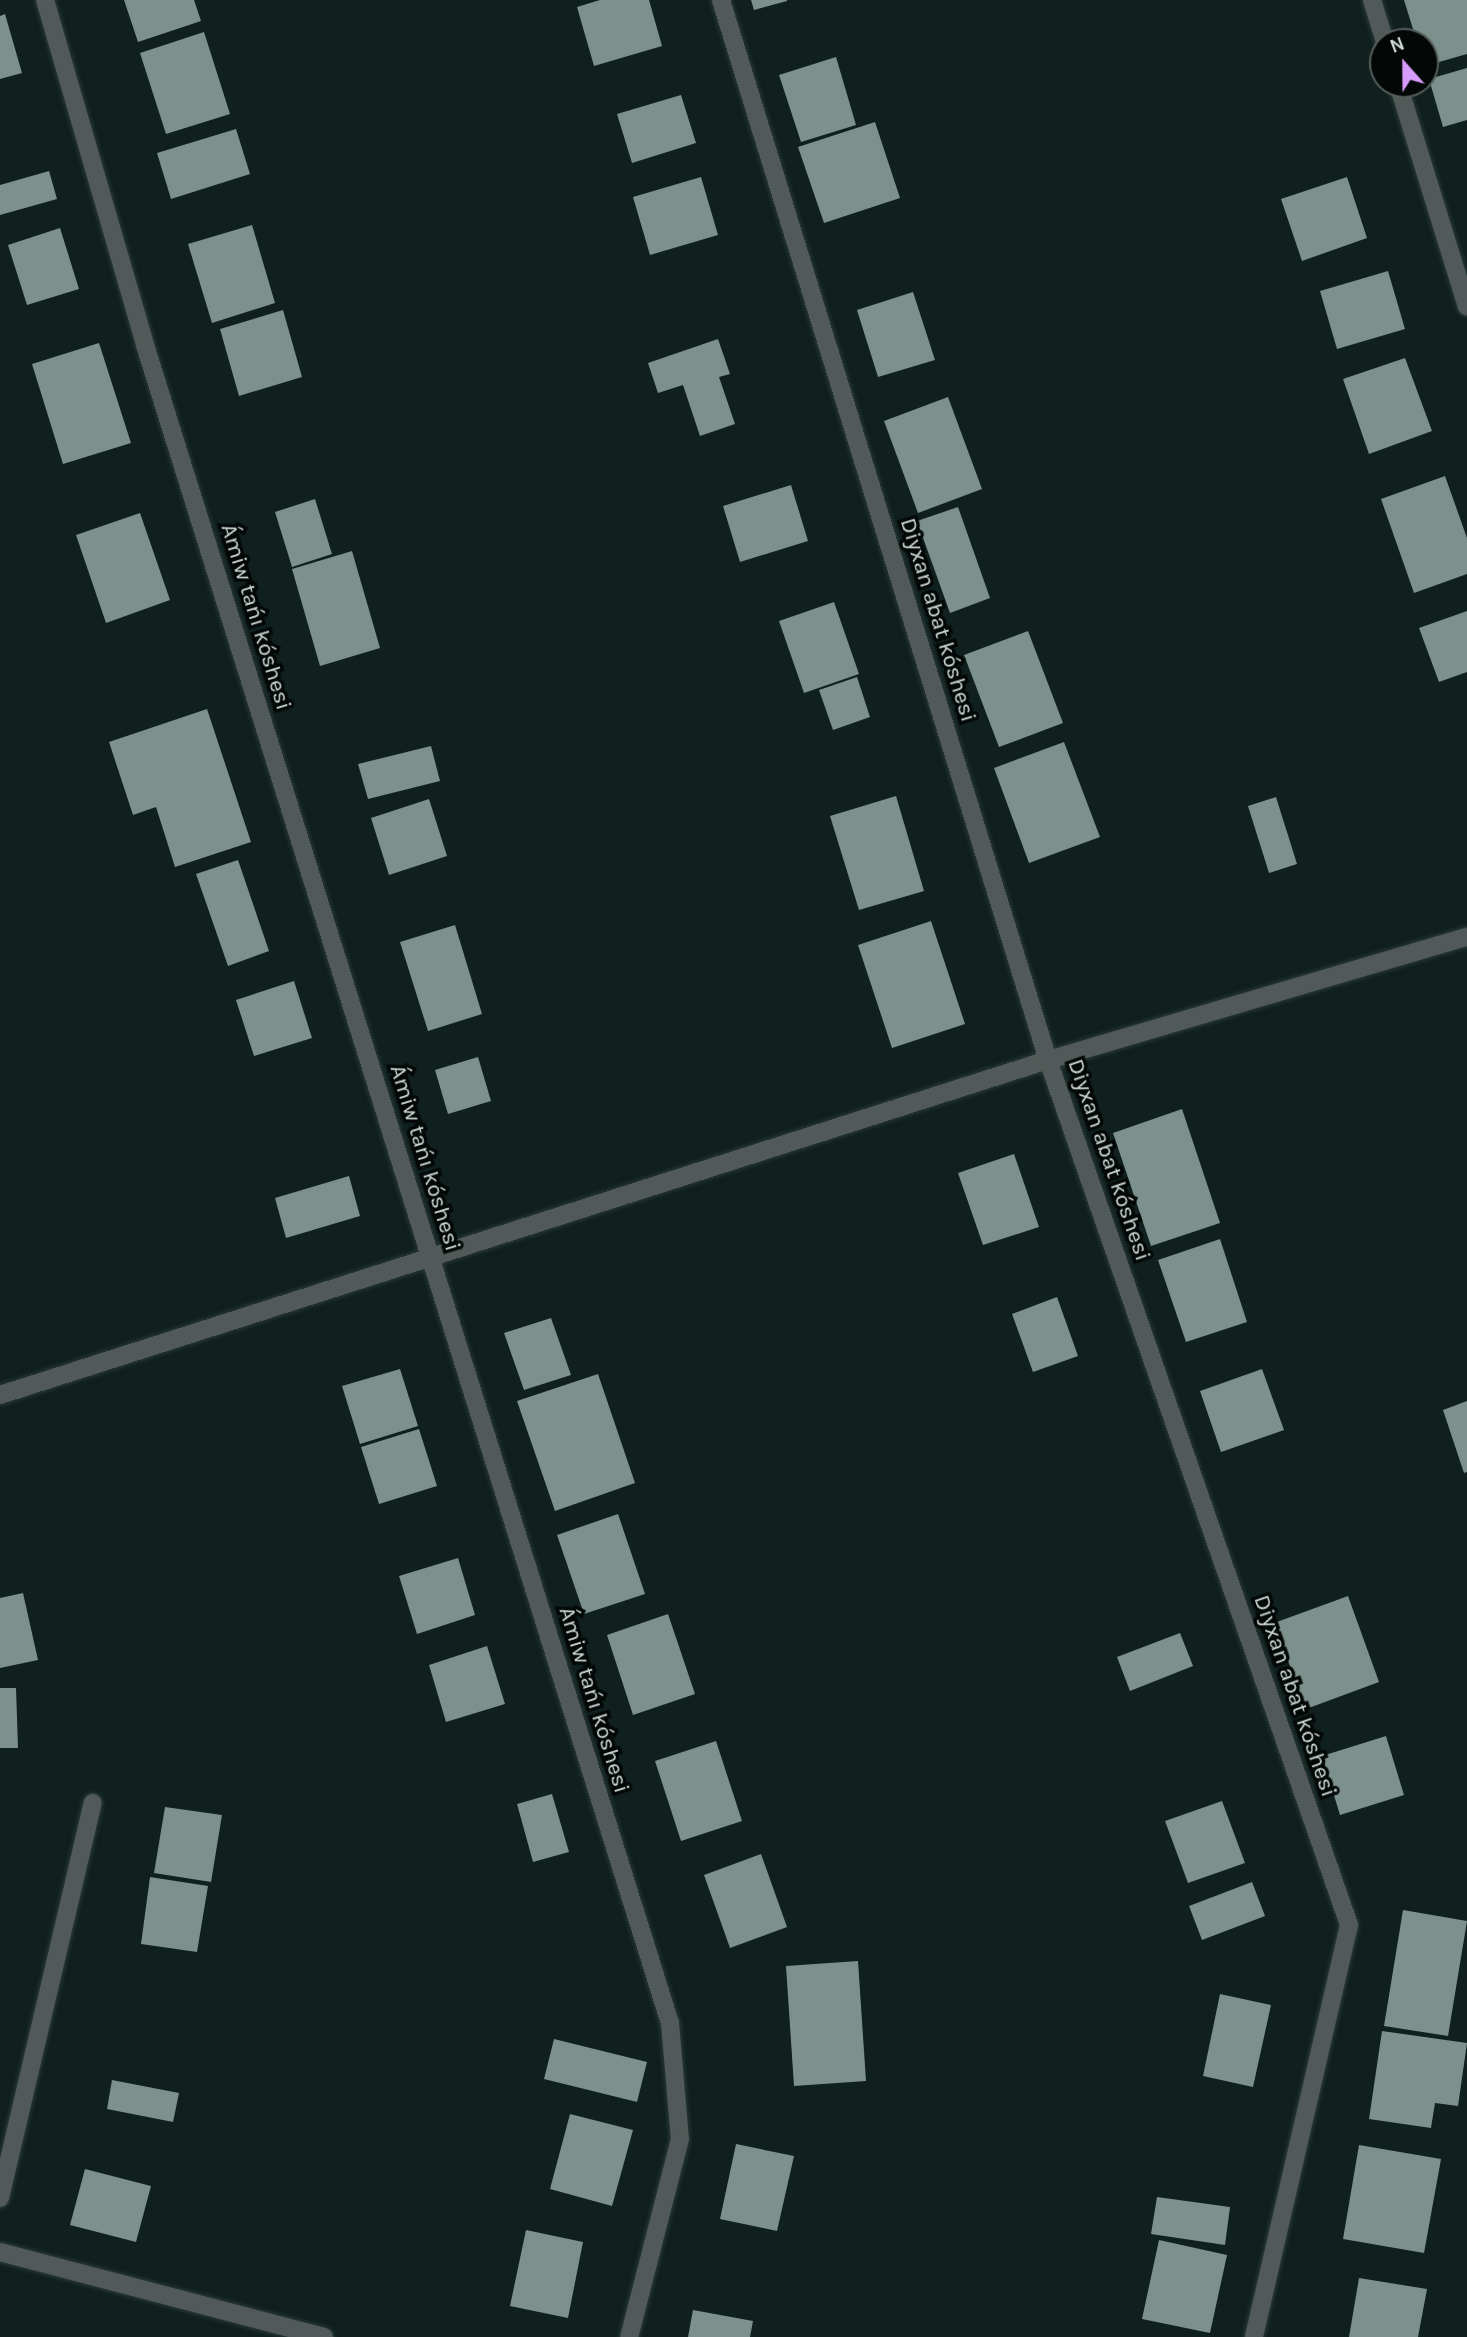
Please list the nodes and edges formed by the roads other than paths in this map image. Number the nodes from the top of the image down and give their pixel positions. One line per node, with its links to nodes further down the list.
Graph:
1 (45, 0): 9 (street, Ámiw tańı kóshesi)
2 (721, 0): 8 (street, Diyxan abat kóshesi)
3 (1372, 0): 4 (street)
4 (1381, 28)
5 (1402, 98): 6 (street)
6 (1467, 307)
7 (1467, 937): 8 (street)
8 (1048, 1060): 9 (street); 16 (street, Diyxan abat kóshesi)
9 (431, 1260): 10 (street); 15 (street, Ámiw tańı kóshesi)
10 (0, 1395)
11 (93, 1802): 12 (street)
12 (0, 2198)
13 (0, 2252): 14 (street)
14 (324, 2337)
15 (629, 2337)
16 (1254, 2337)

